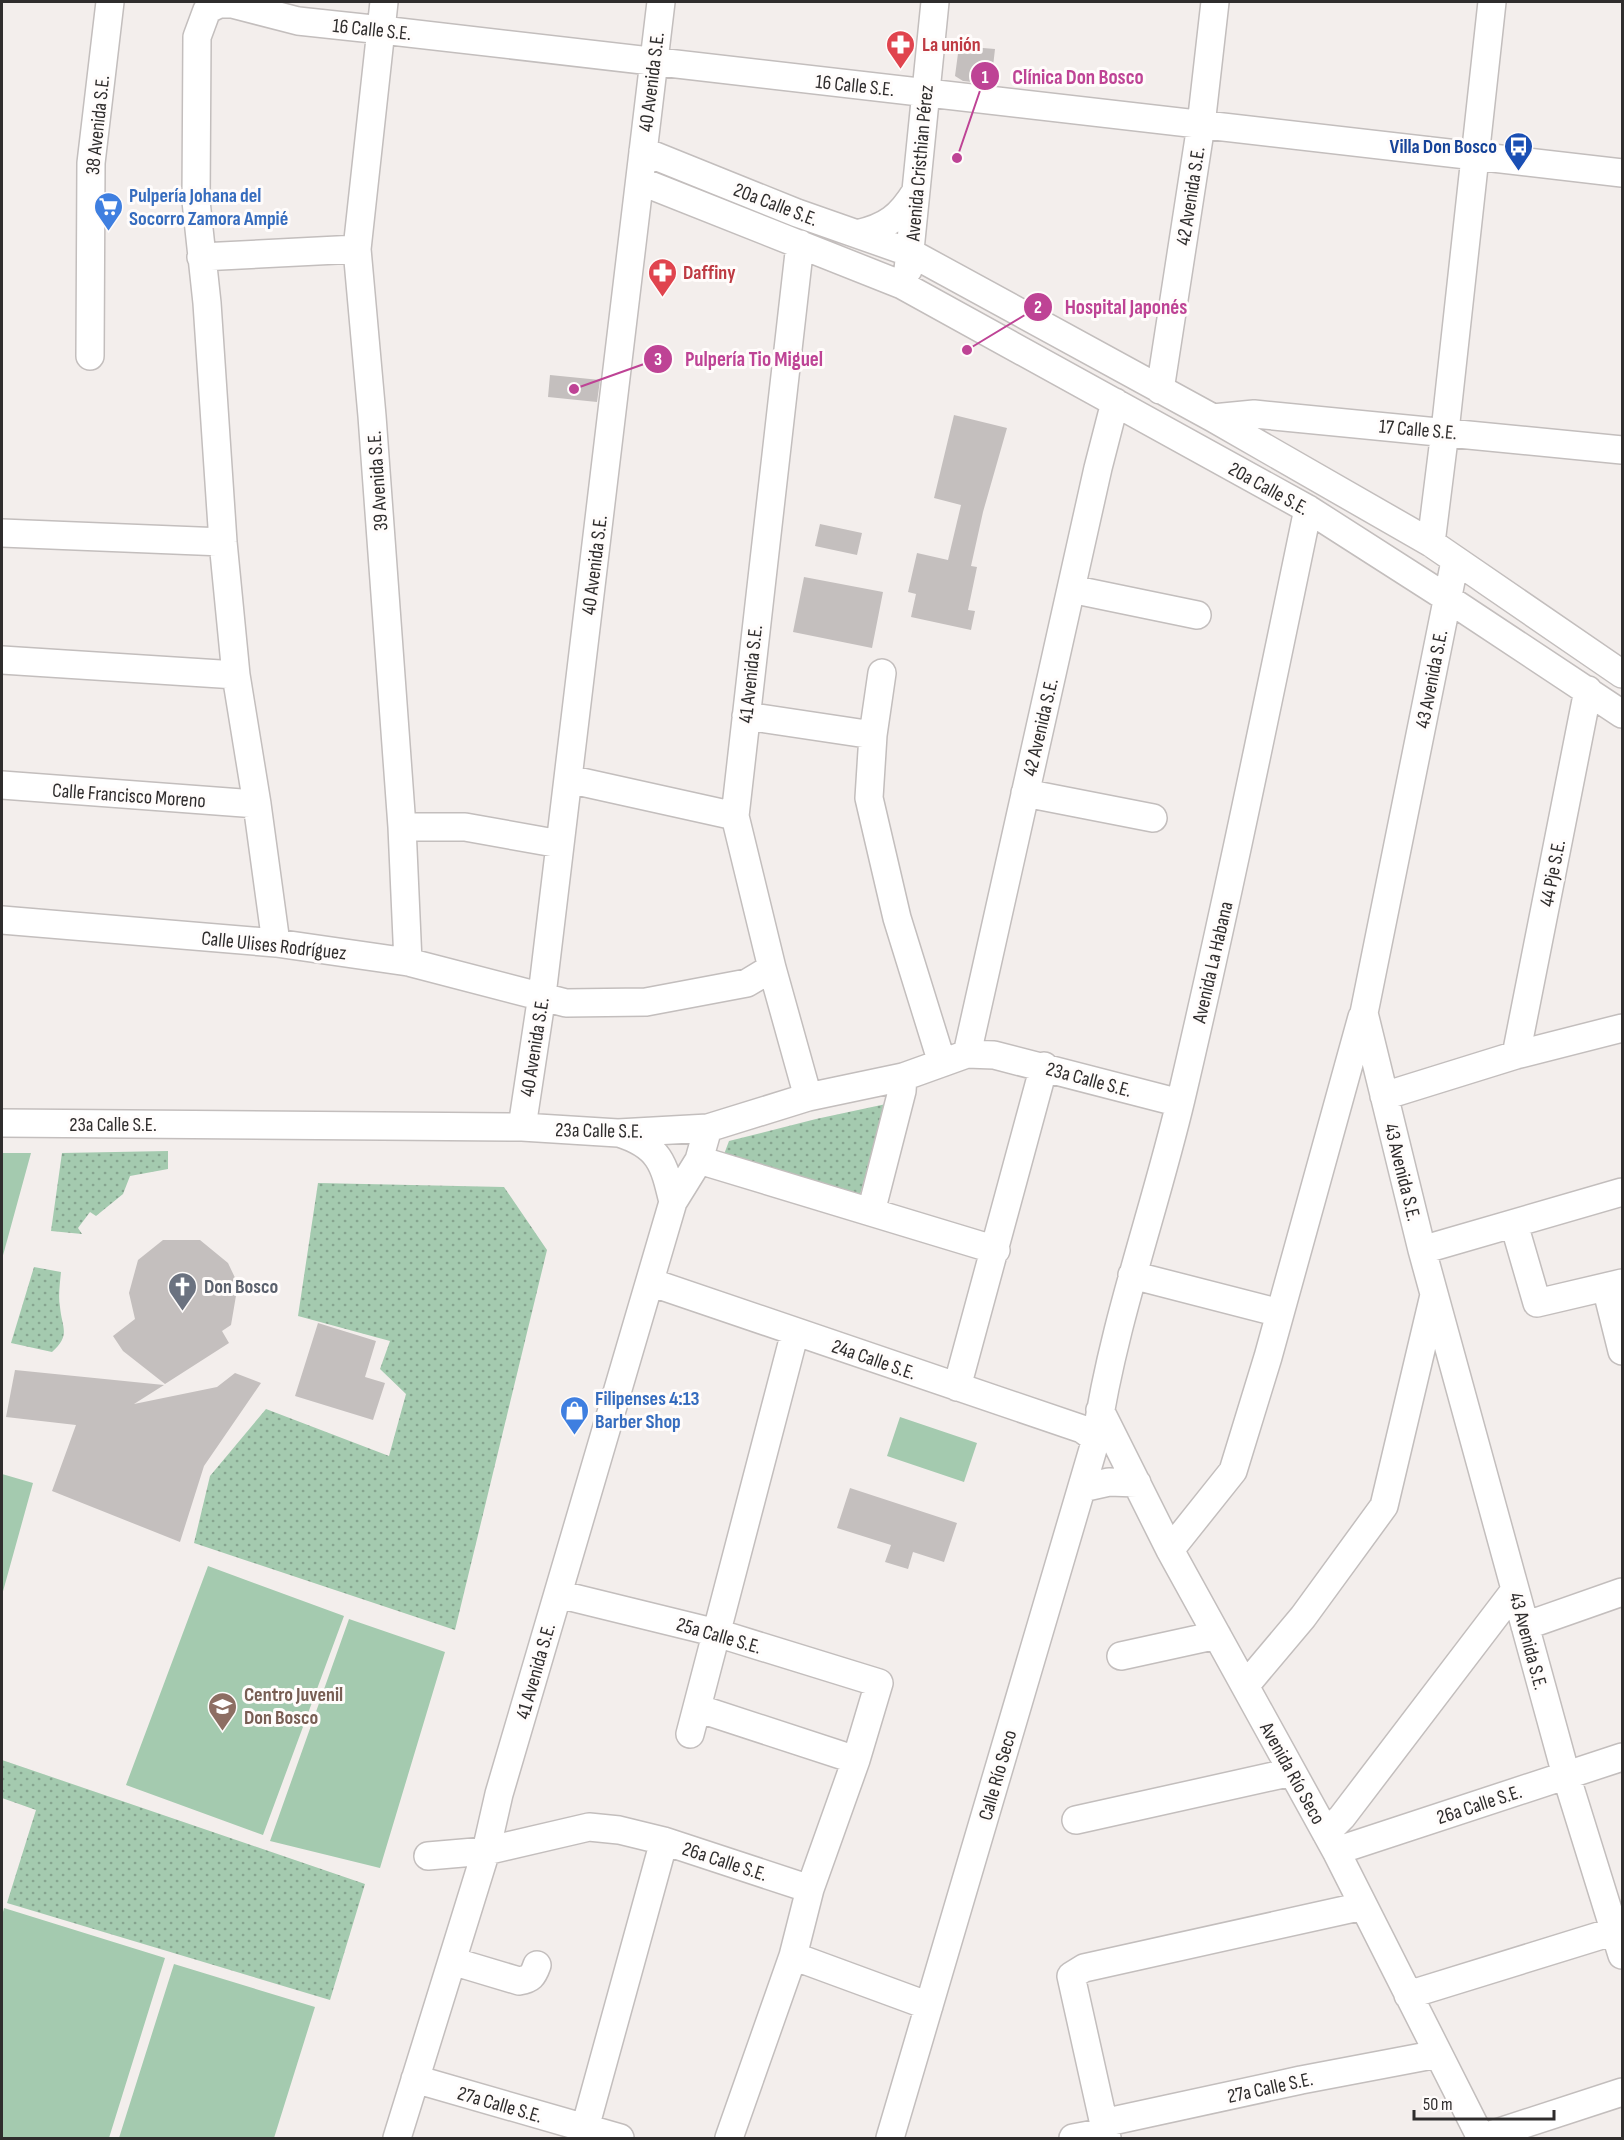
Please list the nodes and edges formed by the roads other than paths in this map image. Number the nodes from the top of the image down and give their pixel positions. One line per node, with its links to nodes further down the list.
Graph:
1 (110, 2): 23 (street, 38 Avenida S.E.)
2 (384, 2): 7 (street, 39 Avenida S.E.)
3 (661, 2): 8 (street, 40 Avenida S.E.)
4 (935, 2): 9 (street, Avenida Cristhian Pérez)
5 (1215, 2): 10 (street, 42 Avenida S.E.)
6 (1492, 2): 12 (street)
7 (382, 30): 8 (street, 16 Calle S.E.); 18 (street, 39 Avenida S.E.); 20 (street, 16 Calle S.E.)
8 (652, 62): 9 (street, 16 Calle S.E.); 11 (street, 40 Avenida S.E.)
9 (925, 92): 10 (street, 16 Calle S.E.); 15 (street, Avenida Cristhian Pérez)
10 (1201, 125): 12 (street, 16 Calle S.E.); 22 (street, 42 Avenida S.E.)
11 (643, 151): 14 (street, 40 Avenida S.E.); 16 (street, 20a Calle S.E.)
12 (1475, 157): 13 (street, 16 Calle S.E.); 28 (street)
13 (1623, 173)
14 (640, 181): 17 (street, 20a Calle S.E.); 46 (street, 40 Avenida S.E.)
15 (916, 191): 16 (street); 19 (street, Avenida Cristhian Pérez)
16 (857, 234): 19 (street, 20a Calle S.E.)
17 (800, 244): 21 (street, 20a Calle S.E.); 44 (street, 41 Avenida S.E.)
18 (357, 249): 20 (street); 52 (street, 39 Avenida S.E.)
19 (911, 253): 21 (street); 24 (street, 20a Calle S.E.)
20 (201, 257): 32 (street)
21 (903, 285): 26 (street, 20a Calle S.E.)
22 (1169, 330): 24 (street); 25 (street, 42 Avenida S.E.)
23 (90, 356)
24 (1125, 369): 25 (street, 20a Calle S.E.)
25 (1160, 390): 27 (street, 20a Calle S.E.)
26 (1115, 402): 30 (street, 20a Calle S.E.); 35 (street, 42 Avenida S.E.)
27 (1213, 418): 28 (street, 17 Calle S.E.); 33 (street, 20a Calle S.E.)
28 (1445, 431): 29 (street, 17 Calle S.E.); 33 (street)
29 (1623, 450)
30 (1308, 509): 36 (street, 20a Calle S.E.); 67 (street, Avenida La Habana)
31 (2, 533): 32 (street)
32 (223, 542): 41 (street)
33 (1431, 543): 34 (street, 20a Calle S.E.)
34 (1455, 561): 36 (street, 43 Avenida S.E.); 40 (street, 20a Calle S.E.)
35 (1071, 590): 37 (street); 48 (street, 42 Avenida S.E.)
36 (1447, 597): 42 (street, 20a Calle S.E.); 59 (street, 43 Avenida S.E.)
37 (1197, 615)
38 (2, 660): 41 (street)
39 (882, 673): 45 (street)
40 (1623, 674)
41 (236, 675): 49 (street)
42 (1588, 690): 43 (street, 20a Calle S.E.); 61 (street, 44 Pje S.E.)
43 (1623, 714)
44 (746, 716): 45 (street); 50 (street, 41 Avenida S.E.)
45 (873, 735): 62 (street)
46 (568, 779): 50 (street); 53 (street, 40 Avenida S.E.)
47 (2, 785): 49 (street, Calle Francisco Moreno)
48 (1025, 793): 51 (street); 62 (street, 42 Avenida S.E.)
49 (257, 804): 55 (street)
50 (735, 816): 57 (street, 41 Avenida S.E.)
51 (1153, 818)
52 (402, 827): 53 (street); 56 (street, 39 Avenida S.E.)
53 (560, 844): 58 (street, 40 Avenida S.E.)
54 (2, 920): 55 (street, Calle Ulises Rodríguez)
55 (276, 943): 56 (street, Calle Ulises Rodríguez)
56 (408, 962): 58 (street, Calle Ulises Rodríguez)
57 (772, 968): 58 (street, Calle Ulises Rodríguez); 66 (street, 41 Avenida S.E.)
58 (543, 995): 69 (street, 40 Avenida S.E.)
59 (1364, 1013): 65 (street, 43 Avenida S.E.); 83 (street)
60 (1623, 1028): 61 (street)
61 (1516, 1055): 65 (street)
62 (955, 1058): 63 (street, 23a Calle S.E.); 64 (street, 23a Calle S.E.)
63 (1044, 1066): 67 (street, 23a Calle S.E.); 77 (street)
64 (903, 1077): 66 (street, 23a Calle S.E.); 75 (street)
65 (1384, 1096): 78 (street, 43 Avenida S.E.)
66 (808, 1097): 70 (street, 23a Calle S.E.)
67 (1180, 1103): 79 (street, Avenida La Habana)
68 (2, 1123): 69 (street, 23a Calle S.E.)
69 (522, 1127): 71 (street, 23a Calle S.E.)
70 (708, 1128): 71 (street, 23a Calle S.E.); 72 (street, 41 Avenida S.E.)
71 (618, 1133): 74 (street, 41 Avenida S.E.)
72 (699, 1160): 74 (street, 41 Avenida S.E.); 75 (street)
73 (1623, 1192): 76 (street)
74 (673, 1202): 80 (street, 41 Avenida S.E.)
75 (871, 1212): 77 (street)
76 (1514, 1224): 78 (street); 81 (street)
77 (996, 1250): 86 (street)
78 (1422, 1250): 82 (street, 43 Avenida S.E.)
79 (1131, 1275): 83 (street); 87 (street, Avenida La Habana)
80 (650, 1282): 84 (street, 24a Calle S.E.); 94 (street, 41 Avenida S.E.)
81 (1614, 1285): 85 (street)
82 (1435, 1291): 92 (street, 43 Avenida S.E.); 99 (street)
83 (1280, 1313): 91 (street)
84 (795, 1332): 86 (street, 24a Calle S.E.); 96 (street)
85 (1623, 1351)
86 (957, 1387): 88 (street, 24a Calle S.E.)
87 (1100, 1410): 88 (street, Calle Río Seco); 89 (street, Avenida Río Seco)
88 (1096, 1438): 90 (street, Calle Río Seco)
89 (1137, 1483): 90 (street); 91 (street, Avenida Río Seco)
90 (1082, 1488): 118 (street, Calle Río Seco)
91 (1170, 1550): 97 (street, Avenida Río Seco)
92 (1515, 1590): 95 (street, 43 Avenida S.E.); 108 (street)
93 (1623, 1592): 95 (street)
94 (558, 1594): 96 (street, 25a Calle S.E.); 109 (street, 41 Avenida S.E.)
95 (1525, 1626): 105 (street, 43 Avenida S.E.)
96 (717, 1633): 100 (street); 103 (street, 25a Calle S.E.)
97 (1217, 1635): 98 (street); 99 (street, Avenida Río Seco)
98 (1120, 1656)
99 (1245, 1686): 104 (street, Avenida Río Seco)
100 (697, 1708): 101 (street); 103 (street)
101 (690, 1734)
102 (1623, 1756): 105 (street, 26a Calle S.E.)
103 (856, 1760): 111 (street)
104 (1292, 1772): 106 (street); 108 (street, Avenida Río Seco)
105 (1566, 1775): 108 (street, 26a Calle S.E.); 113 (street, 43 Avenida S.E.)
106 (1076, 1820)
107 (664, 1841): 109 (street, 26a Calle S.E.); 111 (street, 26a Calle S.E.); 122 (street)
108 (1331, 1842): 112 (street, Avenida Río Seco)
109 (486, 1851): 110 (street, 26a Calle S.E.); 115 (street, 41 Avenida S.E.)
110 (428, 1856)
111 (810, 1889): 114 (street)
112 (1363, 1906): 117 (street, Avenida Río Seco); 123 (street)
113 (1619, 1943): 117 (street)
114 (793, 1956): 118 (street); 127 (street)
115 (452, 1961): 116 (street); 120 (street, 41 Avenida S.E.)
116 (537, 1965)
117 (1408, 1995): 119 (street, Avenida Río Seco)
118 (929, 2006): 128 (street, Calle Río Seco)
119 (1438, 2054): 123 (street, 27a Calle S.E.); 124 (street, Avenida Río Seco)
120 (415, 2079): 122 (street, 27a Calle S.E.); 125 (street, 41 Avenida S.E.)
121 (1623, 2092): 124 (street)
122 (585, 2128): 126 (street, 27a Calle S.E.)
123 (1105, 2131): 129 (street, 27a Calle S.E.)
124 (1481, 2138)
125 (398, 2139)
126 (620, 2139)
127 (729, 2139)
128 (890, 2139)
129 (1073, 2139)

